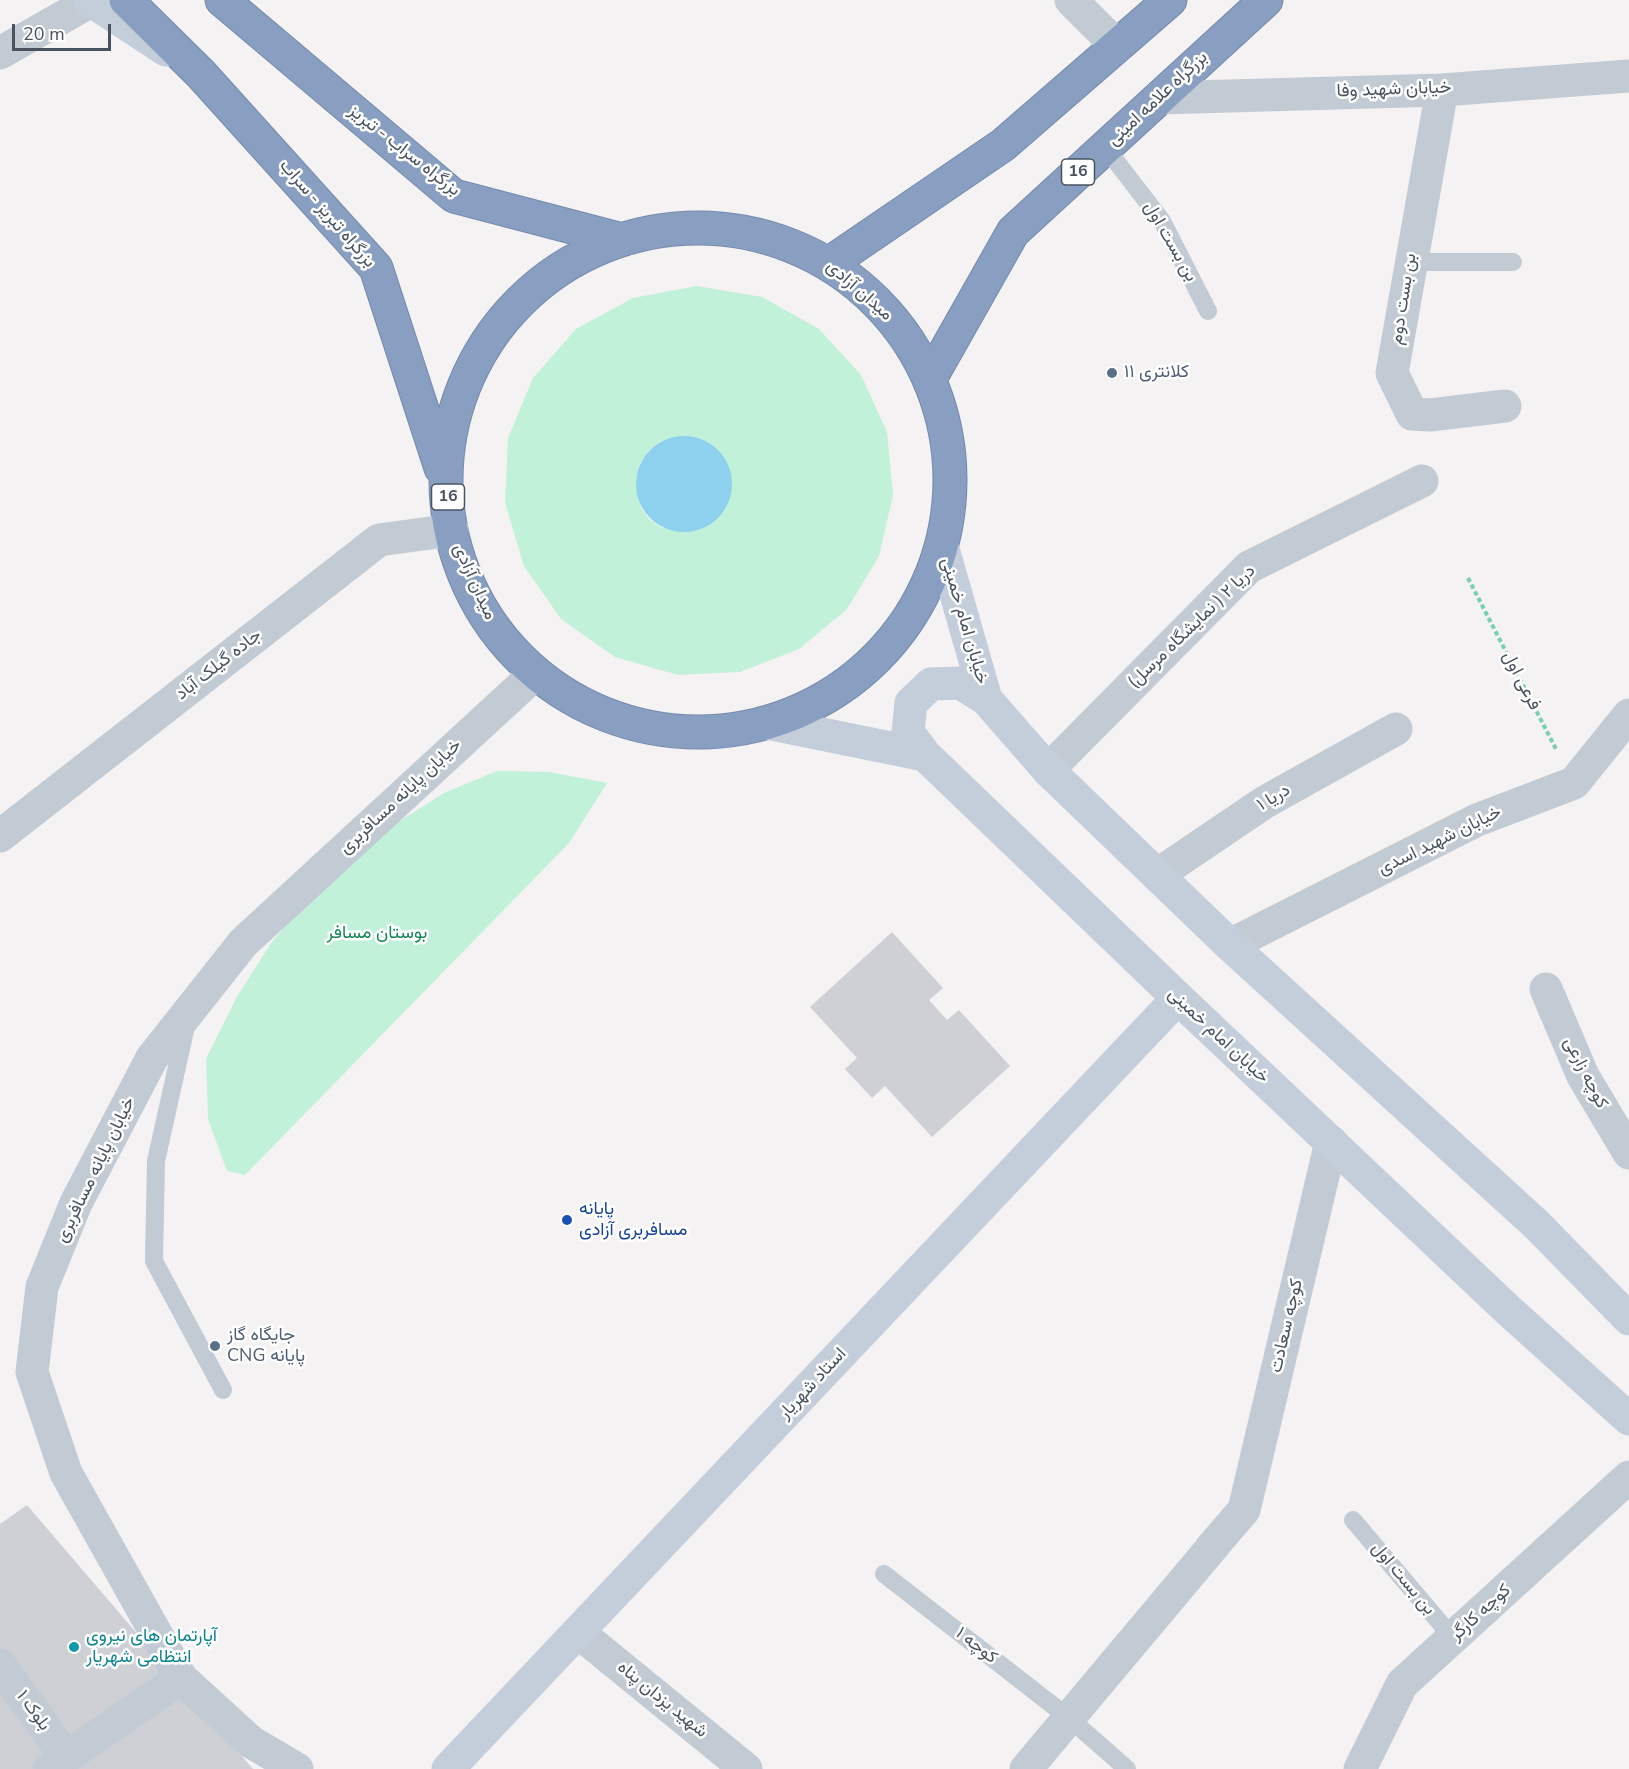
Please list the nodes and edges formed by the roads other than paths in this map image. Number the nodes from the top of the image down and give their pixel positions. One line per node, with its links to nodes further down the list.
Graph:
1 (90, 0): 10 (street); 11 (main road)
2 (126, 0): 11 (highway, بزرگراه تبریز - سراب / 16)
3 (222, 0): 8 (highway, بزرگراه سراب - تبریز / 16)
4 (236, 0): 8 (main road)
5 (1071, 0): 9 (street)
6 (1170, 0): 9 (highway)
7 (1266, 0): 14 (highway, بزرگراه علامه امینی / 16)
8 (256, 30): 16 (highway, بزرگراه سراب - تبریز / 16)
9 (1117, 46): 19 (highway)
10 (0, 53)
11 (201, 74): 23 (highway, بزرگراه تبریز - سراب / 16)
12 (1629, 76): 13 (street, خیابان شهید وفا)
13 (1442, 90): 14 (street, خیابان شهید وفا); 17 (street, بن بست دوم)
14 (1160, 98): 15 (highway, بزرگراه علامه امینی / 16)
15 (1106, 147): 20 (lane, بن بست اول); 21 (highway, بزرگراه علامه امینی / 16)
16 (618, 239): 19 (highway, میدان آزادی / 16); 23 (highway, میدان آزادی / 16)
17 (1410, 262): 18 (lane); 22 (street, بن بست دوم)
18 (1513, 262)
19 (831, 263): 21 (highway, میدان آزادی / 16)
20 (1208, 311)
21 (931, 377): 26 (highway, میدان آزادی / 16)
22 (1505, 406)
23 (445, 478): 25 (highway, میدان آزادی / 16)
24 (1422, 481): 33 (street, دریا ۲ ( نمایشگاه مرسل))
25 (452, 530): 27 (highway, میدان آزادی / 16); 34 (street, جاده گیلک آباد)
26 (944, 549): 28 (main road, خیابان امام خمینی); 30 (highway, میدان آزادی / 16)
27 (535, 674): 30 (highway, میدان آزادی / 16); 39 (street, خیابان پایانه مسافربری)
28 (986, 699): 32 (main road, خیابان امام خمینی); 33 (main road, خیابان امام خمینی)
29 (1629, 715): 36 (street, خیابان شهید اسدی)
30 (772, 724): 32 (main road)
31 (1396, 729): 35 (street, دریا ۱)
32 (925, 755): 38 (main road, خیابان امام خمینی)
33 (1048, 771): 35 (main road, خیابان امام خمینی)
34 (0, 836)
35 (1157, 875): 36 (main road, خیابان امام خمینی)
36 (1230, 945): 42 (main road, خیابان امام خمینی)
37 (1546, 989): 41 (street, کوچه زارعی)
38 (1178, 999): 40 (main road, خیابان امام خمینی); 50 (main road, استاد شهریار)
39 (189, 1011): 43 (lane); 53 (street, خیابان پایانه مسافربری)
40 (1331, 1142): 44 (main road, خیابان امام خمینی); 46 (street, کوچه سعادت)
41 (1629, 1153)
42 (1629, 1319)
43 (223, 1390)
44 (1629, 1419)
45 (1629, 1477): 51 (street, کوچه کارگر)
46 (1244, 1510): 48 (street, کوچه سعادت); 54 (street, کوچه سعادت)
47 (1353, 1520): 51 (lane, بن بست اول)
48 (1212, 1548)
49 (884, 1575): 54 (lane, کوچه ۱)
50 (578, 1632): 57 (main road, استاد شهریار); 58 (street, شهید یزدان پناه)
51 (1453, 1638): 61 (street, کوچه کارگر)
52 (0, 1665): 55 (street, بلوک ۱)
53 (181, 1678): 55 (street); 56 (street, خیابان پایانه مسافربری)
54 (1069, 1718): 59 (street, کوچه سعادت); 60 (lane, کوچه ۱)
55 (58, 1763)
56 (297, 1769)
57 (448, 1769)
58 (746, 1769)
59 (1026, 1769)
60 (1127, 1769)
61 (1360, 1769)

